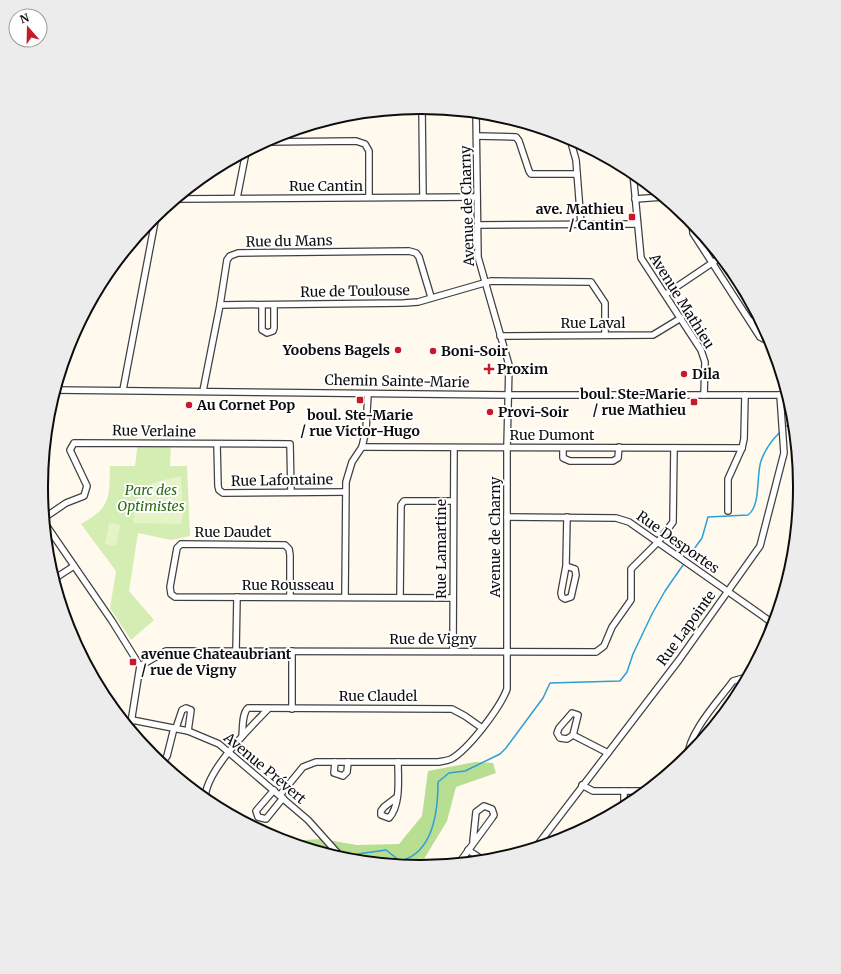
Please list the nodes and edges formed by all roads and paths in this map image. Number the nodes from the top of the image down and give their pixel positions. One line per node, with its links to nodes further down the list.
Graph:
1 (422, 114): 10 (street)
2 (476, 119): 3 (street, Avenue de Charny)
3 (476, 136): 7 (street); 11 (street, Avenue de Charny)
4 (281, 142): 9 (street)
5 (572, 147): 7 (street)
6 (245, 159): 12 (street)
7 (577, 174): 17 (street)
8 (634, 182): 15 (street, Avenue Mathieu)
9 (369, 197): 10 (street, Rue Cantin); 12 (street, Rue Cantin)
10 (422, 197): 11 (street, Rue Cantin)
11 (477, 197): 16 (street, Avenue de Charny)
12 (237, 198): 14 (street, Rue Cantin)
13 (655, 198): 15 (street)
14 (185, 199)
15 (635, 199): 18 (street, Avenue Mathieu)
16 (478, 224): 17 (street); 23 (street, Avenue de Charny)
17 (581, 224): 18 (street)
18 (636, 224): 24 (street, Avenue Mathieu)
19 (154, 227): 36 (street)
20 (693, 233): 22 (street)
21 (716, 260): 22 (street)
22 (712, 263): 24 (street); 31 (street)
23 (485, 282): 25 (street, Rue de Toulouse); 32 (street, Rue de Toulouse); 33 (street, Avenue de Charny)
24 (666, 294): 29 (street, Avenue Mathieu)
25 (431, 298): 26 (street, Rue du Mans); 28 (street, Rue de Toulouse)
26 (220, 305): 27 (street, Rue de Toulouse); 37 (street, Rue du Mans)
27 (262, 305): 28 (street, Rue de Toulouse); 28 (street)
28 (274, 305)
29 (681, 318): 32 (street, Rue Laval); 40 (street, Avenue Mathieu)
30 (754, 320): 31 (street)
31 (751, 322): 34 (street)
32 (605, 335): 33 (street, Rue Laval)
33 (500, 336): 39 (street, Avenue de Charny)
34 (762, 338)
35 (61, 390): 36 (street, Chemin Sainte-Marie)
36 (123, 390): 37 (street, Chemin Sainte-Marie)
37 (203, 391): 38 (street, Chemin Sainte-Marie)
38 (368, 394): 39 (street, Chemin Sainte-Marie); 44 (street)
39 (509, 395): 40 (street, Chemin Sainte-Marie); 45 (street, Avenue de Charny)
40 (704, 395): 41 (street, Chemin Sainte-Marie)
41 (745, 395): 42 (street, Chemin Sainte-Marie); 50 (street)
42 (780, 395): 64 (street, Rue Lapointe)
43 (217, 444): 51 (street, Rue Lafontaine); 51 (street, Rue Verlaine); 55 (street, Rue Verlaine)
44 (362, 447): 47 (street, Rue Dumont); 52 (street)
45 (507, 447): 47 (street, Rue Dumont); 48 (street, Rue Dumont); 56 (street, Avenue de Charny)
46 (619, 447): 48 (street, Rue Dumont); 48 (street); 49 (street, Rue Dumont)
47 (454, 448): 53 (street, Rue Lamartine)
48 (564, 448)
49 (674, 448): 50 (street, Rue Dumont); 59 (street)
50 (742, 448): 54 (street)
51 (291, 492): 52 (street, Rue Lafontaine)
52 (345, 492): 67 (street)
53 (453, 501): 68 (street); 69 (street, Rue Lamartine)
54 (728, 511)
55 (49, 514)
56 (507, 517): 57 (street, Rue Desportes); 74 (street, Avenue de Charny)
57 (567, 517): 59 (street, Rue Desportes); 62 (street)
58 (51, 532): 61 (street)
59 (658, 542): 64 (street, Rue Desportes); 74 (street, Rue de Vigny)
60 (177, 548): 65 (street, Rue Rousseau); 66 (street, Rue Daudet)
61 (74, 566): 63 (street); 75 (street)
62 (566, 566): 62 (street)
63 (59, 576)
64 (728, 592): 70 (street, Rue Desportes); 87 (street, Rue Lapointe)
65 (237, 597): 66 (street, Rue Rousseau); 72 (street)
66 (290, 597): 67 (street, Rue Rousseau)
67 (345, 597): 68 (street, Rue Rousseau)
68 (400, 597): 69 (street, Rue Rousseau)
69 (453, 598): 71 (street, Rue Lamartine)
70 (768, 620)
71 (453, 650): 73 (street, Rue de Vigny); 74 (street, Rue de Vigny)
72 (236, 651): 73 (street, Rue de Vigny); 75 (street, Rue de Vigny)
73 (292, 651): 78 (street)
74 (507, 652): 81 (street, Avenue de Charny)
75 (140, 666): 79 (street)
76 (740, 679): 85 (street)
77 (268, 709): 78 (street, Rue Claudel); 83 (street); 83 (street, Rue Claudel)
78 (292, 709): 81 (street, Rue Claudel)
79 (132, 720): 80 (street, Avenue Prévert)
80 (175, 728): 82 (street, Avenue Prévert); 82 (street); 88 (street)
81 (482, 728): 91 (street, Avenue de Charny)
82 (188, 731): 86 (street, Avenue Prévert)
83 (242, 736): 86 (street)
84 (573, 736): 84 (street); 87 (street)
85 (689, 745)
86 (229, 752): 93 (street, Avenue Prévert); 96 (street)
87 (608, 753): 92 (street, Rue Lapointe)
88 (166, 758)
89 (335, 762): 90 (street, Avenue de Charny); 90 (street); 97 (street, Avenue de Charny)
90 (348, 762): 91 (street, Avenue de Charny)
91 (398, 762): 98 (street)
92 (582, 786): 94 (street); 100 (street, Rue Lapointe)
93 (274, 790): 97 (street, Avenue Prévert); 97 (street, Avenue de Charny)
94 (624, 791): 95 (street); 99 (street)
95 (636, 791)
96 (207, 792)
97 (282, 796): 102 (street, Avenue Prévert)
98 (397, 797)
99 (624, 799)
100 (542, 839)
101 (473, 841): 101 (street); 103 (street)
102 (334, 849)
103 (468, 850): 104 (street); 105 (street)
104 (475, 855)
105 (463, 857)

